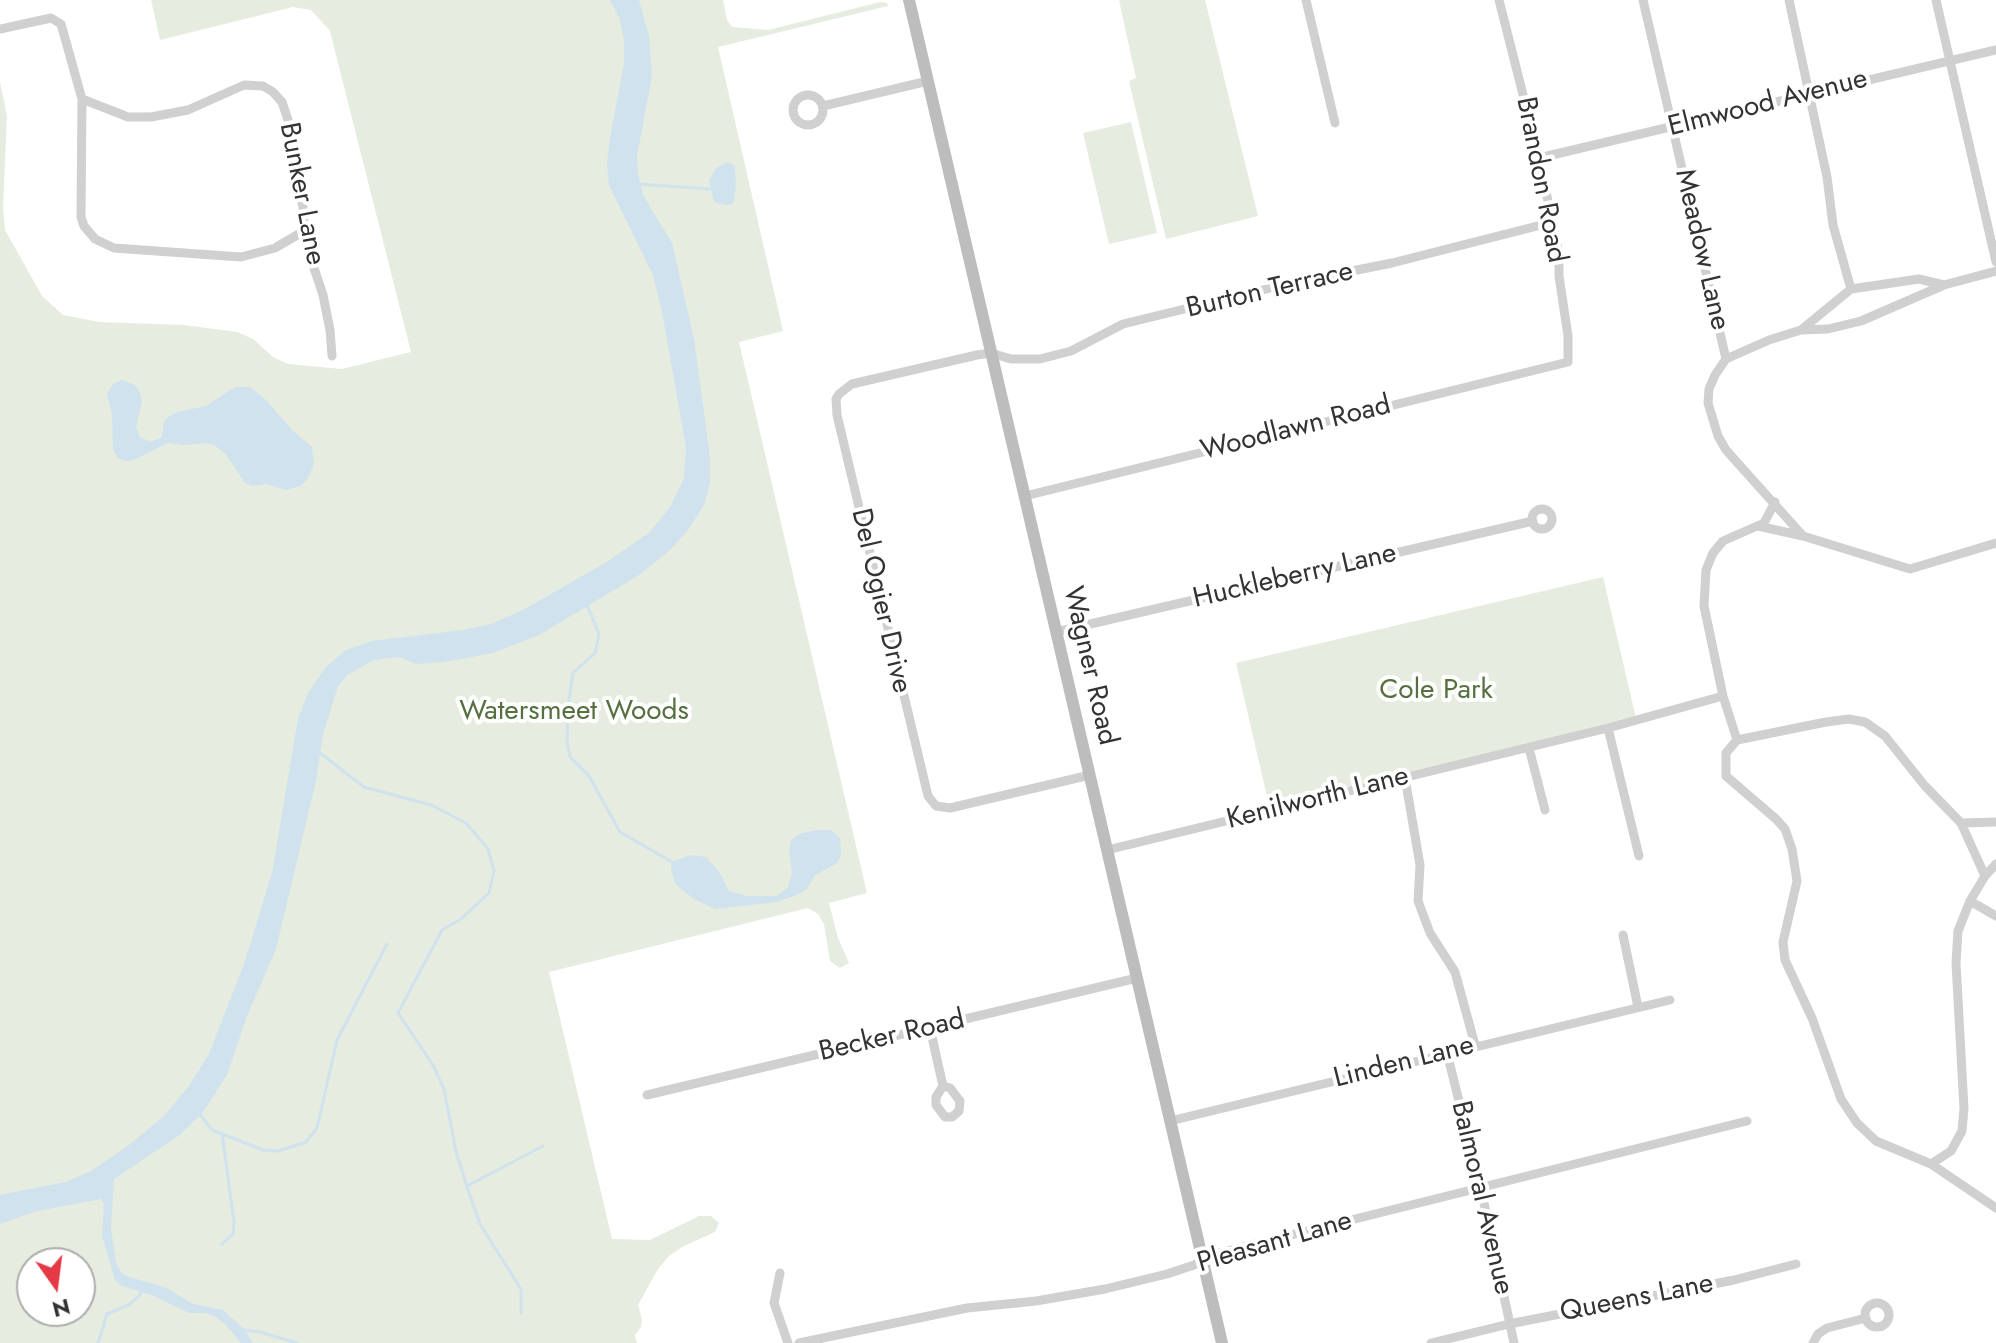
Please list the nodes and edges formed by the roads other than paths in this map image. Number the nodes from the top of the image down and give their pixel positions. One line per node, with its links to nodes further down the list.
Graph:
1 (909, 0): 10 (street, Wagner Road)
2 (1306, 0): 14 (street)
3 (1499, 0): 16 (street, Brandon Road)
4 (1643, 0): 15 (street, Meadow Lane)
5 (1789, 0): 11 (street)
6 (1936, 0): 9 (street)
7 (0, 29): 12 (street)
8 (1996, 50): 9 (street, Elmwood Avenue)
9 (1952, 60): 11 (street, Elmwood Avenue); 19 (street)
10 (928, 81): 13 (street); 24 (street, Wagner Road)
11 (1810, 94): 15 (street, Elmwood Avenue); 22 (street)
12 (82, 99): 18 (street, Bunker Lane); 18 (street)
13 (823, 106)
14 (1335, 123)
15 (1672, 127): 16 (street, Elmwood Avenue); 26 (street, Meadow Lane)
16 (1539, 158): 17 (street, Brandon Road)
17 (1553, 222): 24 (street, Burton Terrace); 27 (street, Brandon Road)
18 (304, 231): 25 (street, Bunker Lane)
19 (1996, 262)
20 (1996, 271): 21 (street)
21 (1944, 285): 22 (street); 23 (street)
22 (1851, 289): 23 (street)
23 (1801, 330): 26 (street)
24 (991, 353): 28 (street, Wagner Road); 39 (street, Del Ogier Drive)
25 (332, 356)
26 (1726, 359): 29 (street)
27 (1568, 362): 28 (street, Woodlawn Road)
28 (1025, 496): 34 (street, Wagner Road)
29 (1775, 502): 31 (street); 32 (street)
30 (1533, 521): 34 (street, Huckleberry Lane)
31 (1758, 526): 32 (street); 35 (street)
32 (1803, 536): 33 (street)
33 (1996, 543)
34 (1056, 632): 39 (street, Wagner Road)
35 (1723, 696): 36 (street, Kenilworth Lane); 37 (street)
36 (1608, 728): 38 (street, Kenilworth Lane); 45 (street)
37 (1737, 740): 43 (street); 61 (street)
38 (1529, 748): 40 (street, Kenilworth Lane); 41 (street)
39 (1090, 775): 44 (street, Wagner Road)
40 (1405, 778): 44 (street, Kenilworth Lane); 55 (street)
41 (1545, 810)
42 (1996, 822): 43 (street)
43 (1961, 823): 47 (street)
44 (1107, 850): 51 (street, Wagner Road)
45 (1639, 856)
46 (1996, 864): 47 (street)
47 (1985, 876): 48 (street)
48 (1970, 901): 49 (street); 61 (street)
49 (1996, 916)
50 (1623, 935): 53 (street)
51 (1137, 978): 54 (street, Becker Road); 59 (street, Wagner Road)
52 (1670, 1000): 53 (street, Linden Lane)
53 (1638, 1007): 55 (street, Linden Lane)
54 (930, 1028): 57 (street); 58 (street, Becker Road)
55 (1475, 1045): 56 (street, Linden Lane)
56 (1447, 1053): 59 (street, Linden Lane); 62 (street, Balmoral Avenue)
57 (943, 1086)
58 (647, 1095)
59 (1170, 1121): 64 (street, Wagner Road)
60 (1747, 1121): 62 (street, Pleasant Lane)
61 (1931, 1164): 63 (street)
62 (1481, 1189): 64 (street, Pleasant Lane); 68 (street, Balmoral Avenue)
63 (1996, 1208)
64 (1203, 1260): 70 (street, Pleasant Lane); 71 (street, Wagner Road)
65 (1796, 1264): 68 (street, Queens Lane)
66 (780, 1273): 69 (street)
67 (1866, 1318): 74 (street)
68 (1509, 1324): 72 (street, Queens Lane); 73 (street, Balmoral Avenue)
69 (788, 1343)
70 (799, 1343)
71 (1222, 1343)
72 (1431, 1343)
73 (1514, 1343)
74 (1813, 1343)

